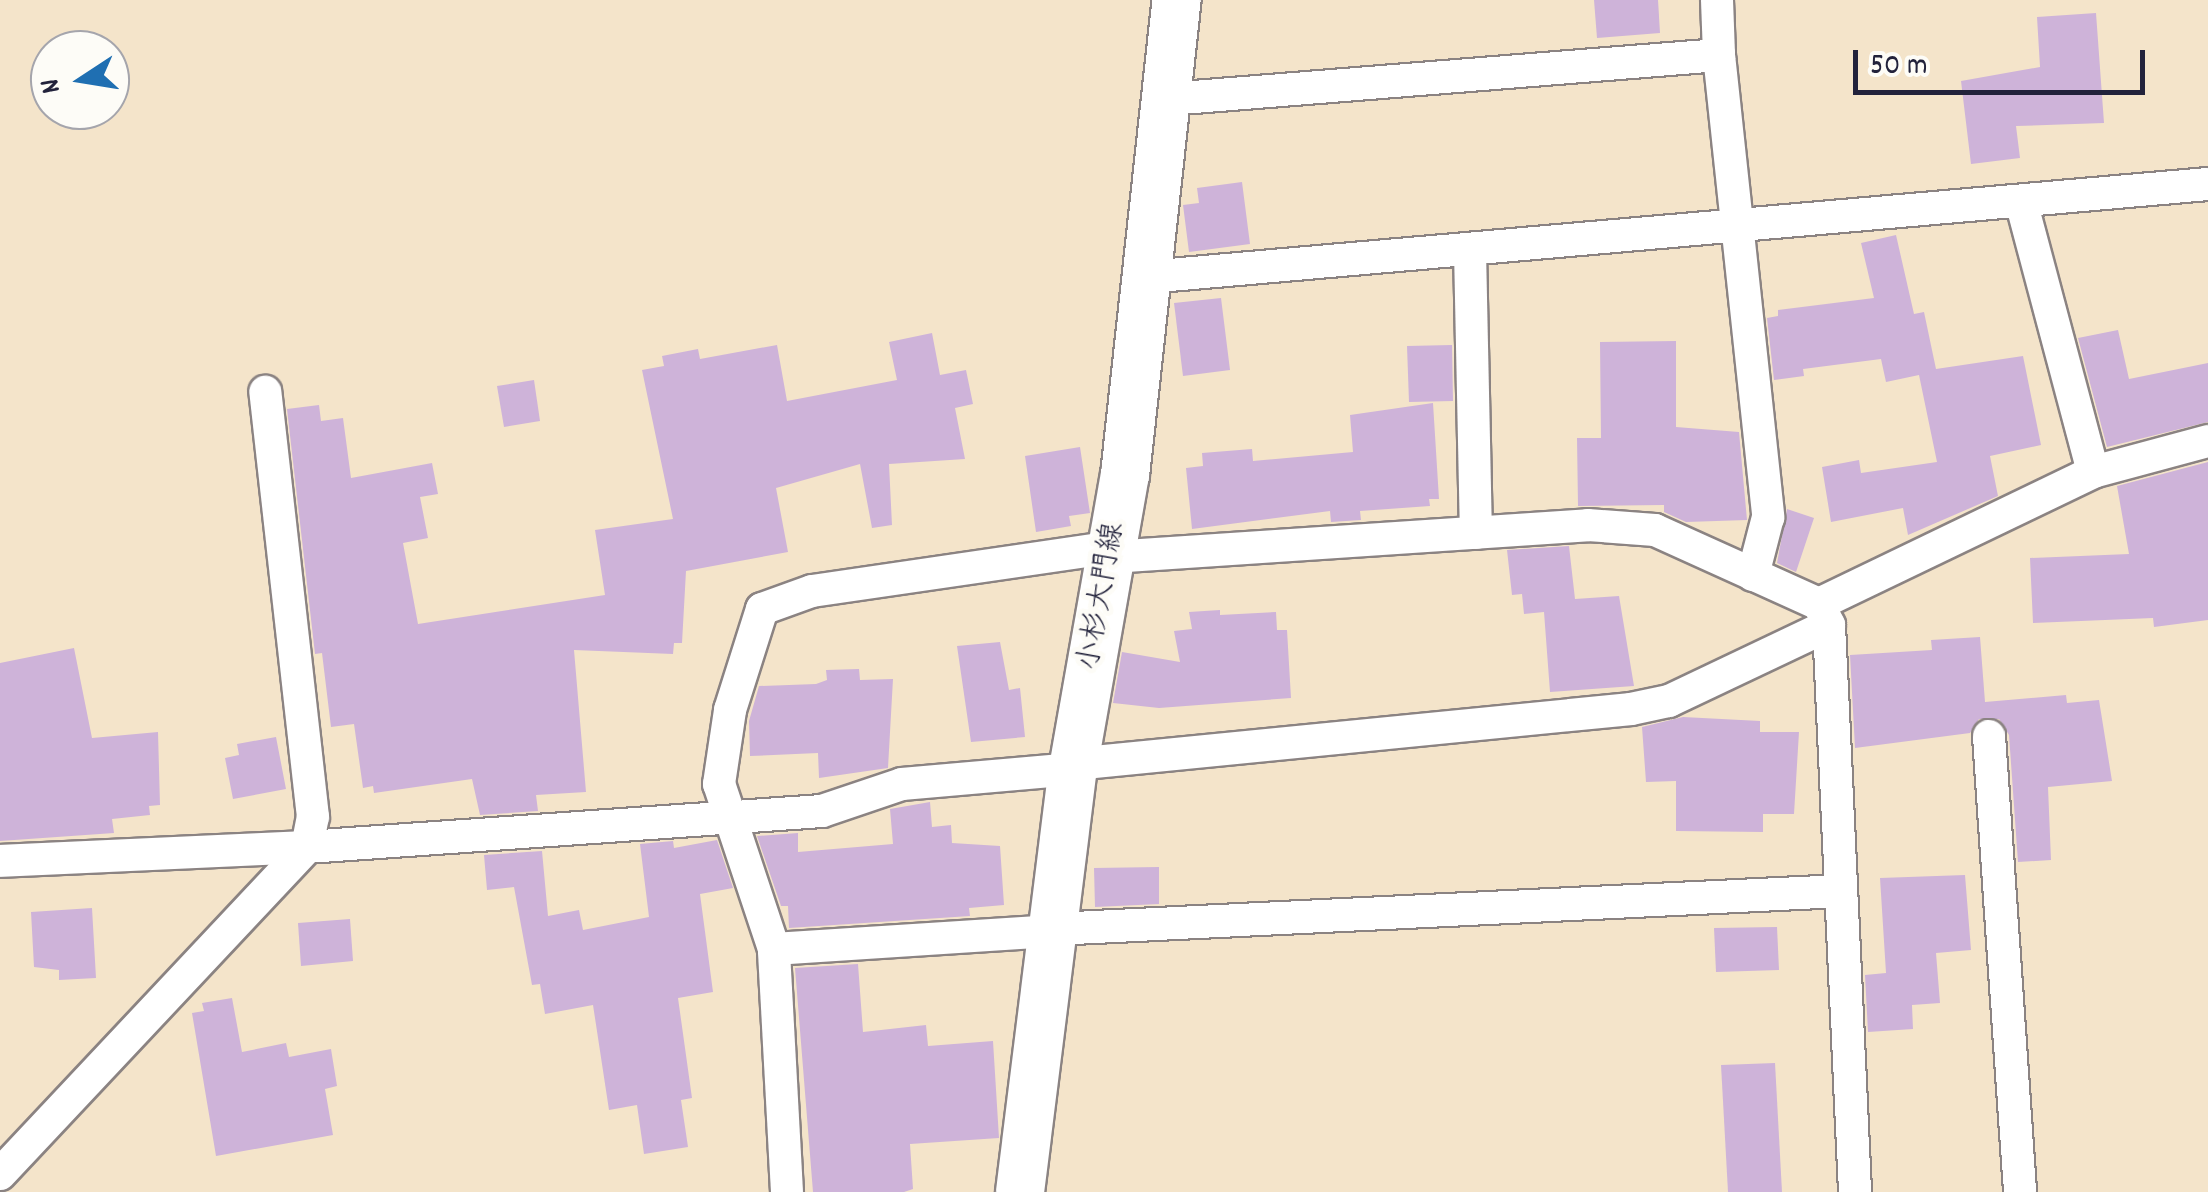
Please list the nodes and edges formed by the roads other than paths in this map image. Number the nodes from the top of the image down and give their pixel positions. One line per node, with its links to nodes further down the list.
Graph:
1 (1177, 0): 4 (main road, 小杉大門線)
2 (1716, 0): 3 (street)
3 (1719, 55): 4 (street); 7 (street)
4 (1169, 99): 9 (main road, 小杉大門線)
5 (2208, 184): 6 (street)
6 (2021, 202): 7 (street); 12 (street)
7 (1734, 228): 8 (street); 15 (street)
8 (1470, 250): 9 (street); 13 (street)
9 (1148, 277): 14 (main road, 小杉大門線)
10 (265, 392): 20 (street)
11 (2208, 441): 12 (street)
12 (2093, 472): 16 (street)
13 (1476, 533): 14 (street); 15 (street)
14 (1112, 552): 18 (main road, 小杉大門線); 19 (street)
15 (1753, 576): 16 (street)
16 (1824, 615): 18 (street); 22 (street)
17 (1989, 736): 29 (street)
18 (1074, 766): 19 (street); 23 (main road, 小杉大門線)
19 (727, 814): 20 (street); 24 (street)
20 (306, 847): 21 (street); 25 (street)
21 (0, 861)
22 (1841, 890): 23 (street); 28 (street)
23 (1053, 930): 24 (street); 27 (main road, 小杉大門線)
24 (774, 949): 26 (street)
25 (0, 1174)
26 (787, 1192)
27 (1020, 1192)
28 (1855, 1192)
29 (2020, 1192)

